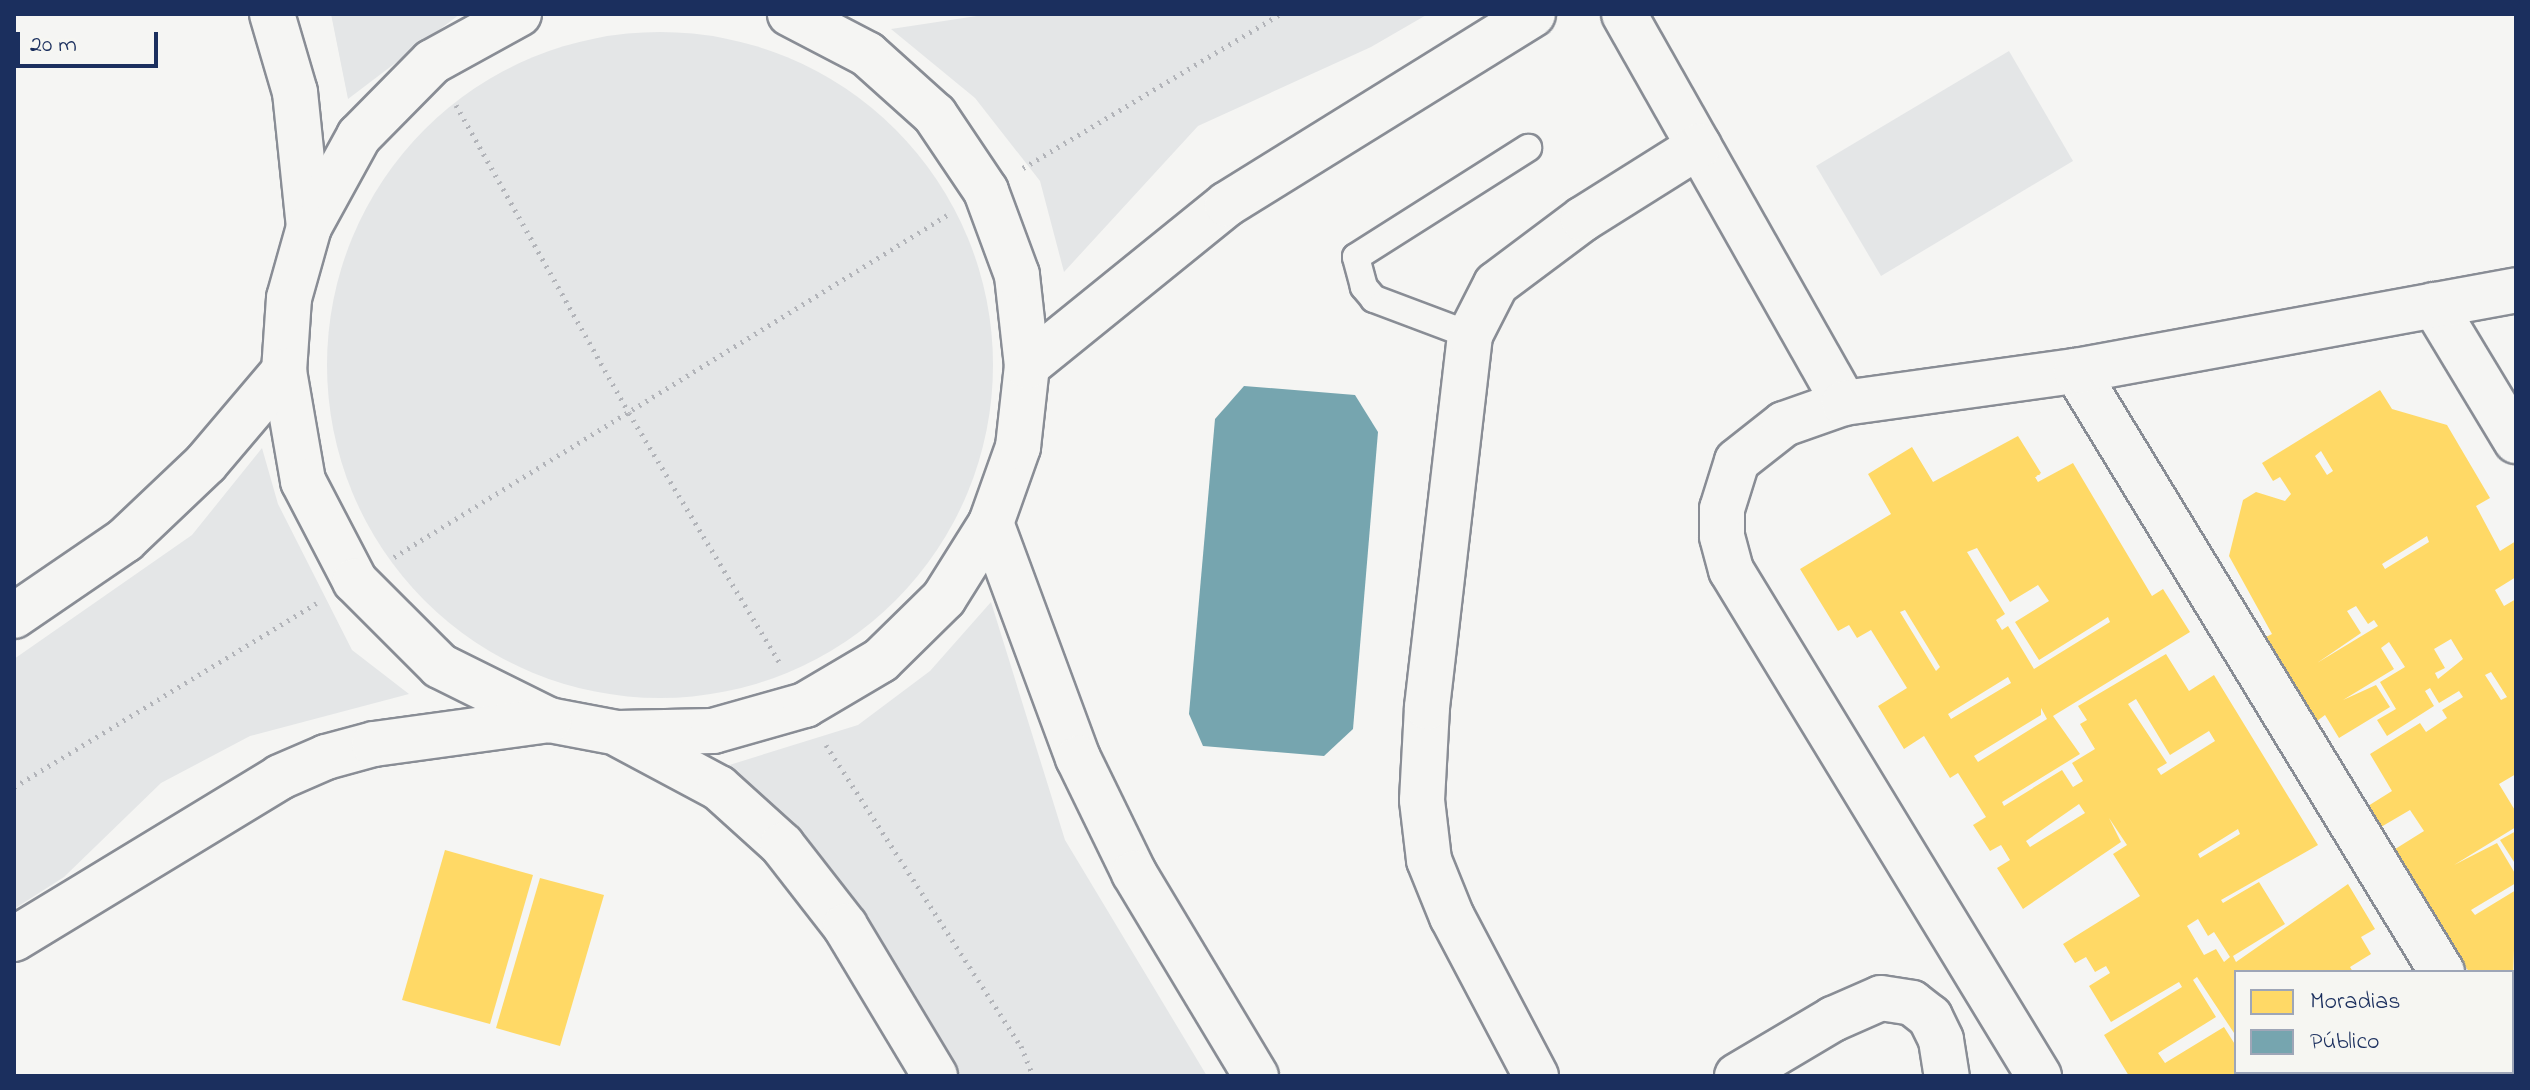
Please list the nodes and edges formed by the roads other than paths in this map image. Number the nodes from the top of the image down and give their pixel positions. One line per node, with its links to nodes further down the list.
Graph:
1 (272, 14): 8 (main road)
2 (519, 14): 8 (main road)
3 (790, 14): 12 (main road)
4 (1533, 14): 12 (main road)
5 (1624, 14): 6 (main road)
6 (1699, 146): 11 (main road); 15 (main road)
7 (1528, 148): 11 (lane)
8 (309, 227): 13 (main road)
9 (2516, 290): 10 (main road)
10 (2434, 305): 14 (main road); 16 (main road)
11 (1470, 335): 25 (main road)
12 (1027, 366): 17 (main road)
13 (284, 371): 18 (main road); 19 (main road)
14 (2076, 371): 15 (main road); 22 (main road)
15 (1844, 403): 28 (main road)
16 (2516, 441)
17 (991, 523): 20 (main road); 24 (main road)
18 (14, 616)
19 (549, 720): 20 (main road); 21 (main road)
20 (618, 733): 23 (main road)
21 (14, 939)
22 (2441, 970)
23 (935, 1076)
24 (1256, 1076)
25 (1536, 1076)
26 (1737, 1076): 27 (main road)
27 (1947, 1076)
28 (2039, 1076)

